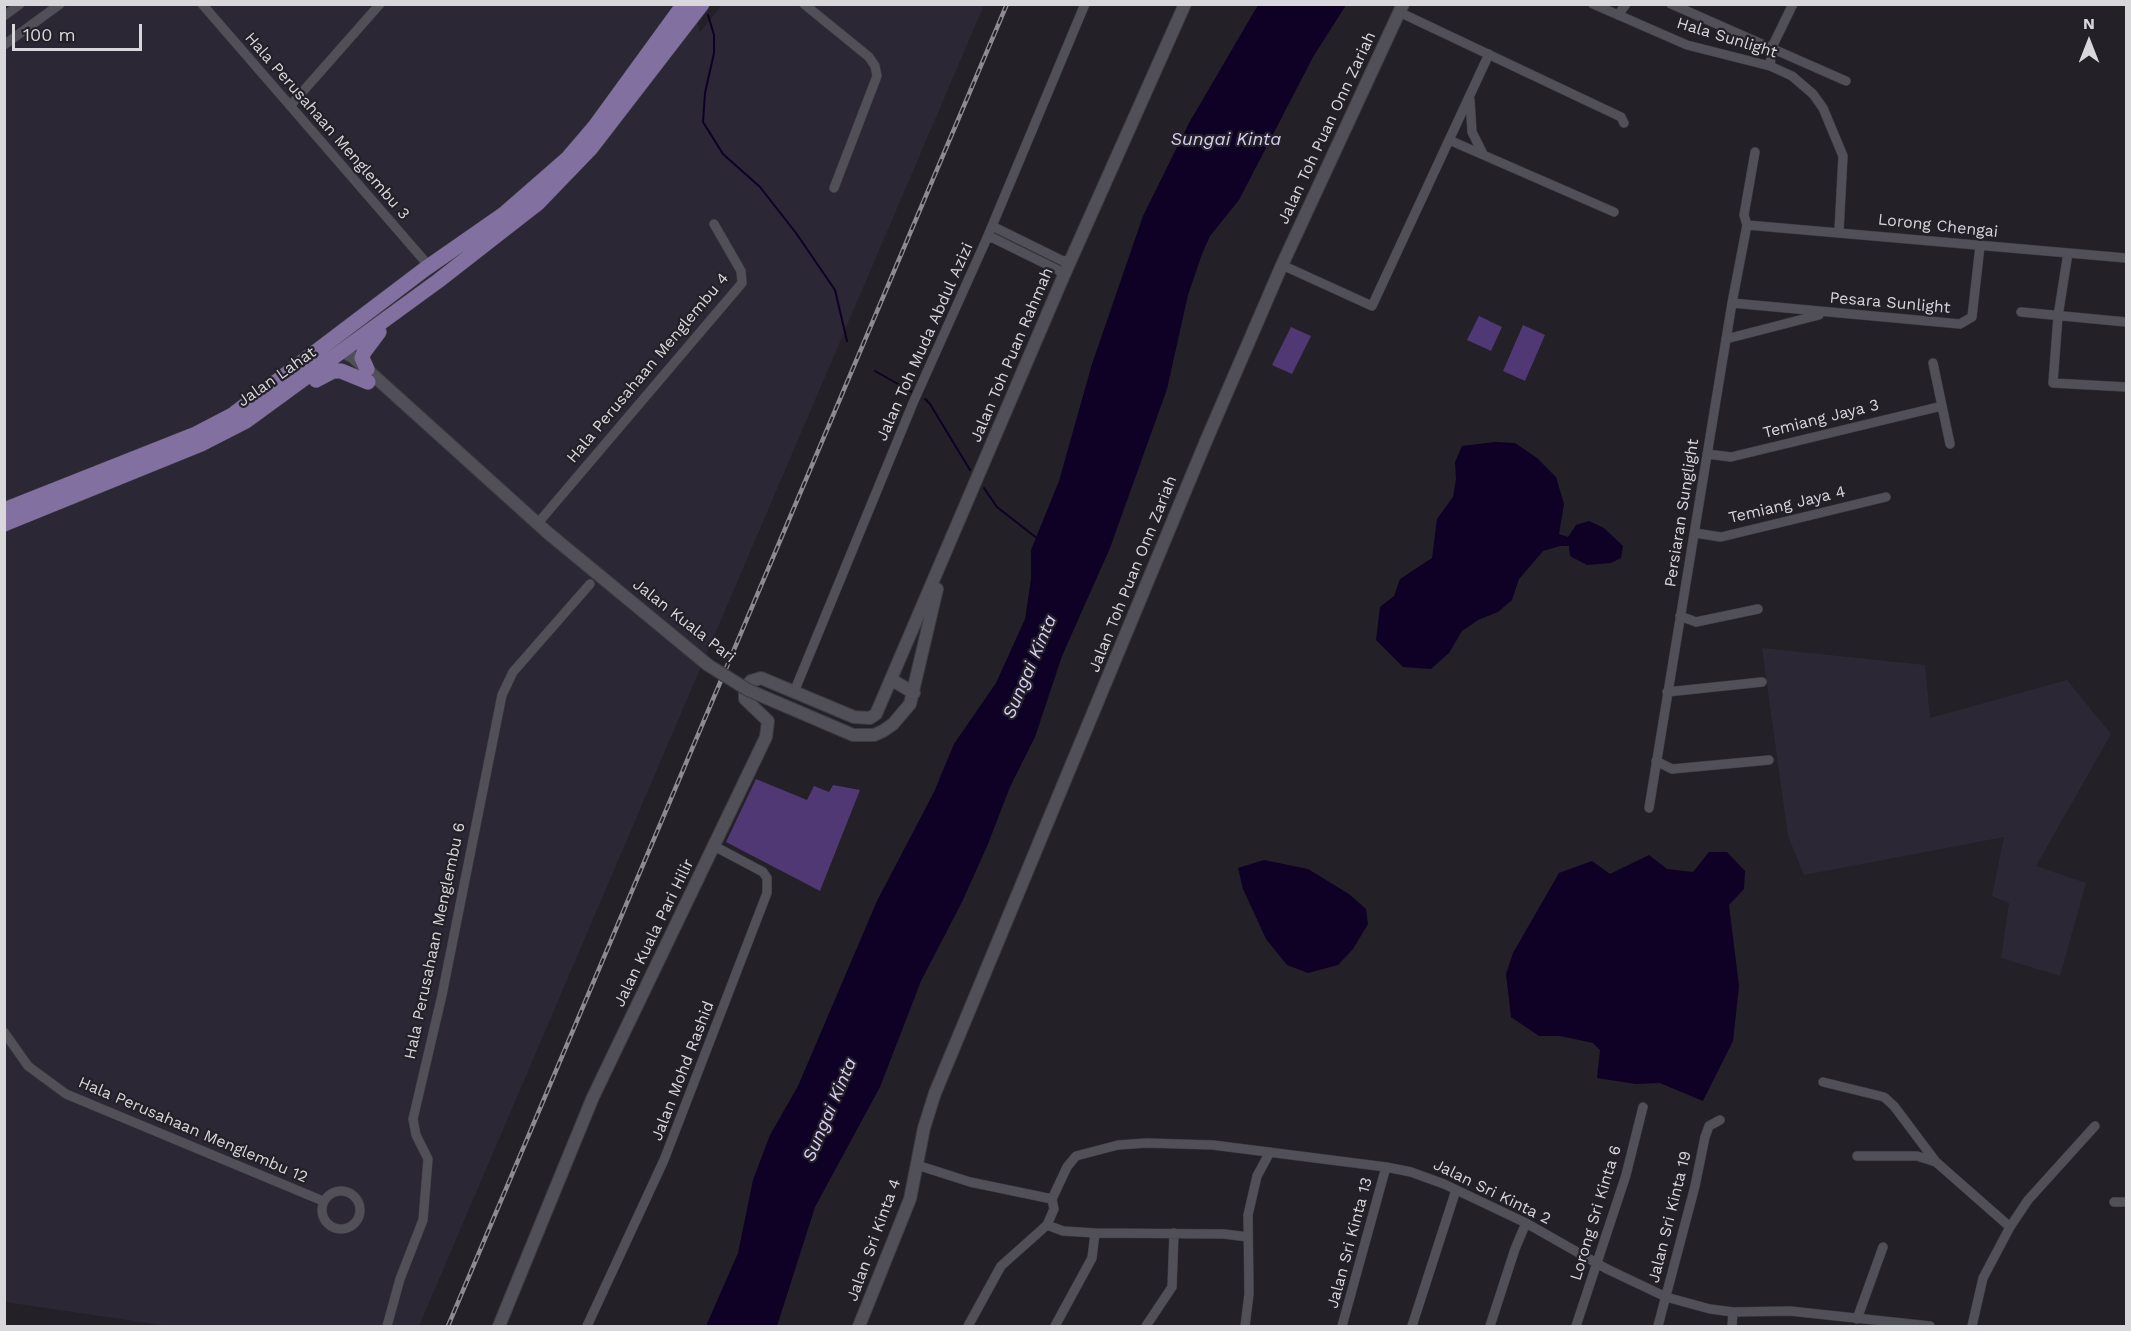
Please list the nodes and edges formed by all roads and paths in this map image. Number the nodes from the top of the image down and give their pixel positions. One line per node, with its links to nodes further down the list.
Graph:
1 (20, 4): 16 (street)
2 (60, 4): 17 (street)
3 (202, 4): 23 (street, Hala Perusahaan Menglembu 3)
4 (380, 4): 23 (street)
5 (684, 4): 41 (main road)
6 (702, 4): 46 (main road, Jalan Lahat)
7 (804, 4): 28 (street)
8 (1085, 4): 32 (street, Jalan Toh Muda Abdul Azizi)
9 (1185, 4): 39 (street, Jalan Toh Puan Rahmah)
10 (1593, 4): 15 (street, Hala Sunlight)
11 (1626, 4): 15 (street)
12 (1671, 4): 18 (street)
13 (1793, 4): 18 (street)
14 (1401, 8): 19 (street); 40 (street, Jalan Toh Puan Onn Zariah)
15 (1618, 15): 20 (street, Hala Sunlight)
16 (4, 16)
17 (4, 45)
18 (1772, 47): 20 (street); 21 (street)
19 (1489, 54): 22 (street); 24 (street)
20 (1770, 66): 33 (street, Hala Sunlight)
21 (1846, 81)
22 (1470, 95): 25 (street); 27 (street)
23 (290, 106): 41 (street, Hala Perusahaan Menglembu 3)
24 (1624, 123)
25 (1449, 140): 27 (street); 40 (street)
26 (1755, 152): 31 (street, Persiaran Sunglight)
27 (1483, 154): 29 (street)
28 (834, 188)
29 (1614, 212)
30 (714, 224): 60 (street, Hala Perusahaan Menglembu 4)
31 (1747, 225): 33 (street, Lorong Chengai); 43 (street, Persiaran Sunglight)
32 (992, 226): 34 (street, Jalan Toh Muda Abdul Azizi); 35 (street)
33 (1839, 231): 36 (street, Lorong Chengai)
34 (987, 238): 35 (street); 69 (street, Jalan Toh Muda Abdul Azizi)
35 (1003, 239): 39 (street); 42 (street)
36 (1980, 246): 37 (street, Lorong Chengai); 45 (street, Pesara Sunlight)
37 (2068, 253): 38 (street, Lorong Chengai); 47 (street)
38 (2127, 258)
39 (1070, 260): 42 (street, Jalan Toh Puan Rahmah)
40 (1282, 265): 85 (street, Jalan Toh Puan Onn Zariah)
41 (429, 266): 50 (main road); 55 (main road)
42 (1064, 275): 63 (street, Jalan Toh Puan Rahmah)
43 (1732, 303): 45 (street, Pesara Sunlight); 49 (street, Persiaran Sunglight)
44 (2021, 312): 47 (street)
45 (1827, 313): 49 (street)
46 (391, 316): 50 (main road, Jalan Lahat); 52 (main road)
47 (2058, 316): 48 (street); 53 (street)
48 (2127, 322)
49 (1726, 339): 57 (street, Persiaran Sunglight)
50 (343, 352): 52 (street, Jalan Kuala Pari); 55 (main road, Jalan Lahat)
51 (1934, 363): 54 (street)
52 (367, 376): 55 (main road); 60 (street, Jalan Kuala Pari)
53 (2127, 387)
54 (1941, 406): 56 (street); 57 (street, Temiang Jaya 3)
55 (241, 417): 59 (main road); 61 (main road, Jalan Lahat)
56 (1950, 444)
57 (1707, 454): 62 (street, Persiaran Sunglight)
58 (1886, 497): 62 (street, Temiang Jaya 4)
59 (4, 510)
60 (538, 523): 71 (street, Jalan Kuala Pari, bridge)
61 (4, 524)
62 (1695, 533): 66 (street, Persiaran Sunglight)
63 (944, 558): 67 (street, Jalan Toh Puan Rahmah); 71 (street, Jalan Kuala Pari)
64 (590, 584): 103 (street, Hala Perusahaan Menglembu 6)
65 (1758, 609): 66 (street)
66 (1680, 616): 70 (street, Persiaran Sunglight)
67 (892, 680): 71 (street); 72 (street, Jalan Toh Puan Rahmah)
68 (1762, 681): 70 (street)
69 (794, 692): 72 (street, Jalan Kuala Pari Hilir); 76 (street, Jalan Kuala Pari Hilir)
70 (1667, 692): 74 (street, Persiaran Sunglight)
71 (912, 699)
72 (870, 718)
73 (1769, 760): 74 (street)
74 (1656, 761): 75 (street, Persiaran Sunglight)
75 (1649, 808)
76 (714, 846): 104 (street, Jalan Kuala Pari Hilir); 105 (street, Jalan Mohd Rashid)
77 (4, 1032): 89 (street, Hala Perusahaan Menglembu 12)
78 (1824, 1082): 84 (street)
79 (1643, 1107): 99 (street, Lorong Sri Kinta 6)
80 (1720, 1120): 100 (street, Jalan Sri Kinta 19)
81 (2095, 1126): 94 (street)
82 (1270, 1152): 86 (street, Jalan Sri Kinta 2); 88 (street, Jalan Sri Kinta 2); 97 (street)
83 (1857, 1156): 84 (street)
84 (1936, 1162): 94 (street)
85 (917, 1165): 88 (street); 106 (street, Jalan Sri Kinta 4)
86 (1386, 1167): 87 (street, Jalan Sri Kinta 2); 111 (street, Jalan Sri Kinta 13)
87 (1456, 1190): 92 (street, Jalan Sri Kinta 2); 112 (street)
88 (1052, 1199): 93 (street, Jalan Sri Kinta 2)
89 (322, 1201): 89 (street)
90 (2114, 1202): 91 (street)
91 (2127, 1202)
92 (1526, 1223): 99 (street, Jalan Sri Kinta 2); 113 (street)
93 (1047, 1225): 95 (street); 107 (street)
94 (2010, 1227): 118 (street)
95 (1095, 1233): 96 (street); 108 (street)
96 (1174, 1233): 97 (street); 109 (street)
97 (1248, 1237): 110 (street)
98 (1883, 1247): 102 (street)
99 (1596, 1263): 100 (street, Jalan Sri Kinta 2); 114 (street, Lorong Sri Kinta 6)
100 (1666, 1297): 101 (street, Jalan Sri Kinta 2); 115 (street, Jalan Sri Kinta 19)
101 (1732, 1312): 102 (street, Jalan Sri Kinta 2); 116 (street)
102 (1857, 1319): 117 (street, Jalan Sri Kinta 2)
103 (387, 1326)
104 (499, 1326)
105 (587, 1326)
106 (860, 1326)
107 (968, 1326)
108 (1055, 1326)
109 (1146, 1326)
110 (1245, 1326)
111 (1342, 1326)
112 (1412, 1326)
113 (1490, 1326)
114 (1576, 1326)
115 (1658, 1326)
116 (1732, 1326)
117 (1930, 1326)
118 (1972, 1326)

